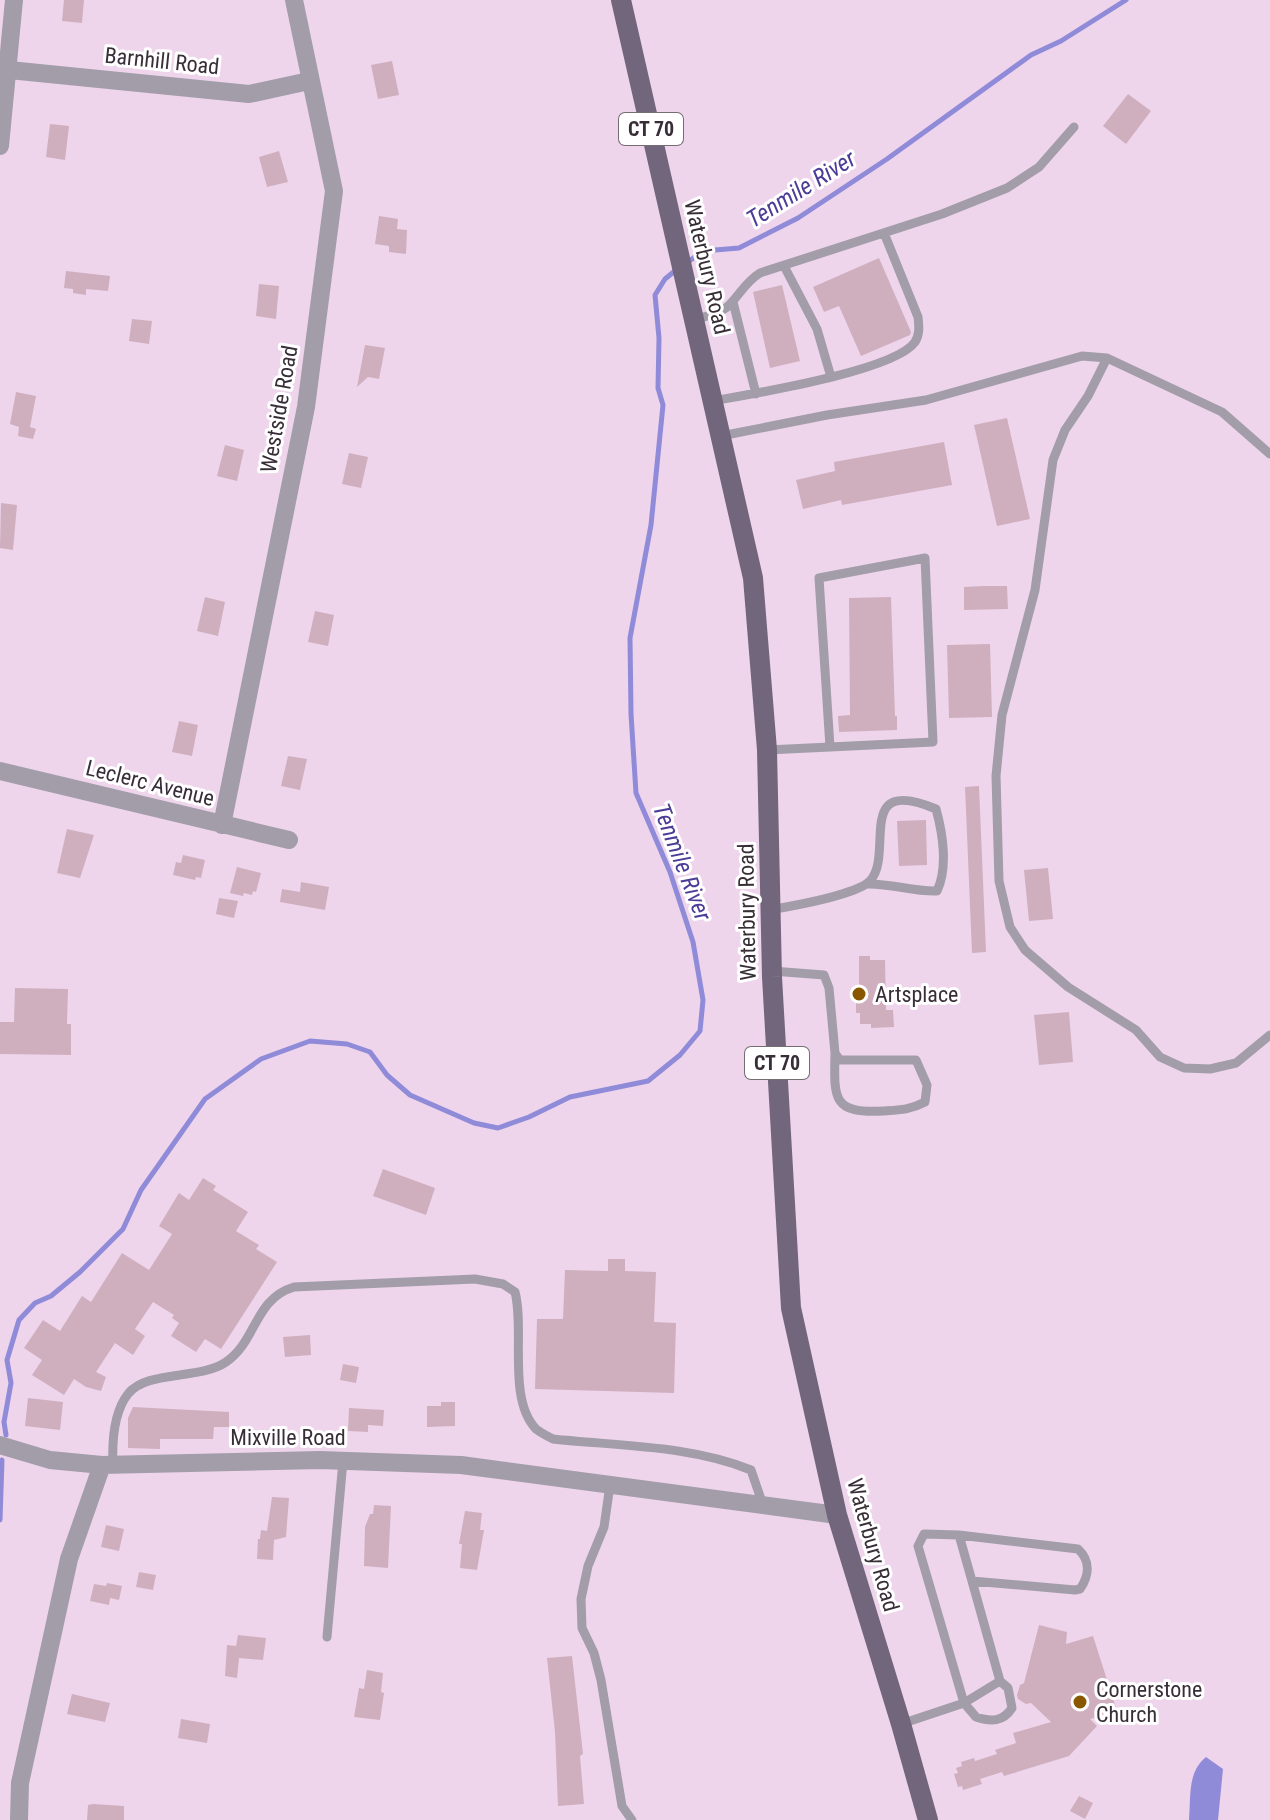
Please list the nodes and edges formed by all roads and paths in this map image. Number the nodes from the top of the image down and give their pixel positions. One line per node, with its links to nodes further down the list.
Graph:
1 (14, 0): 4 (street)
2 (294, 0): 5 (street, Westside Road)
3 (621, 0): 11 (main road, Waterbury Road / CT 70)
4 (9, 70): 5 (street, Barnhill Road); 7 (street)
5 (309, 81): 21 (street, Westside Road)
6 (1074, 127): 8 (lane)
7 (0, 146)
8 (884, 233): 9 (lane); 13 (lane)
9 (784, 266): 10 (lane); 13 (lane)
10 (733, 302): 11 (lane); 14 (lane)
11 (694, 320): 15 (main road, Waterbury Road / CT 70)
12 (1107, 358): 16 (lane); 17 (lane); 26 (lane)
13 (831, 377): 14 (lane)
14 (756, 394): 15 (lane)
15 (713, 401): 16 (main road, Waterbury Road / CT 70)
16 (721, 436): 19 (main road, Waterbury Road / CT 70)
17 (1270, 454)
18 (830, 747): 18 (lane); 19 (lane)
19 (767, 750): 24 (main road, Waterbury Road / CT 70)
20 (0, 771): 21 (street, Leclerc Avenue)
21 (222, 825): 22 (street, Leclerc Avenue)
22 (289, 840)
23 (866, 884): 23 (lane); 24 (lane)
24 (770, 910): 25 (main road, Waterbury Road / CT 70)
25 (772, 971): 27 (lane); 33 (main road, Waterbury Road / CT 70)
26 (1270, 1035)
27 (835, 1053): 27 (lane)
28 (6, 1448): 30 (street, Mixville Road)
29 (343, 1461): 30 (street, Mixville Road); 31 (street, Mixville Road); 36 (lane)
30 (107, 1465): 32 (lane); 40 (street)
31 (610, 1485): 32 (street, Mixville Road); 41 (lane)
32 (763, 1505): 33 (street, Mixville Road)
33 (837, 1515): 39 (main road, Waterbury Road / CT 70)
34 (959, 1535): 35 (lane); 35 (lane); 38 (lane)
35 (972, 1581): 37 (lane)
36 (327, 1637)
37 (1000, 1681): 38 (lane); 38 (lane)
38 (964, 1703): 39 (lane)
39 (901, 1724): 42 (main road, Waterbury Road / CT 70)
40 (19, 1820)
41 (632, 1820)
42 (928, 1820)

